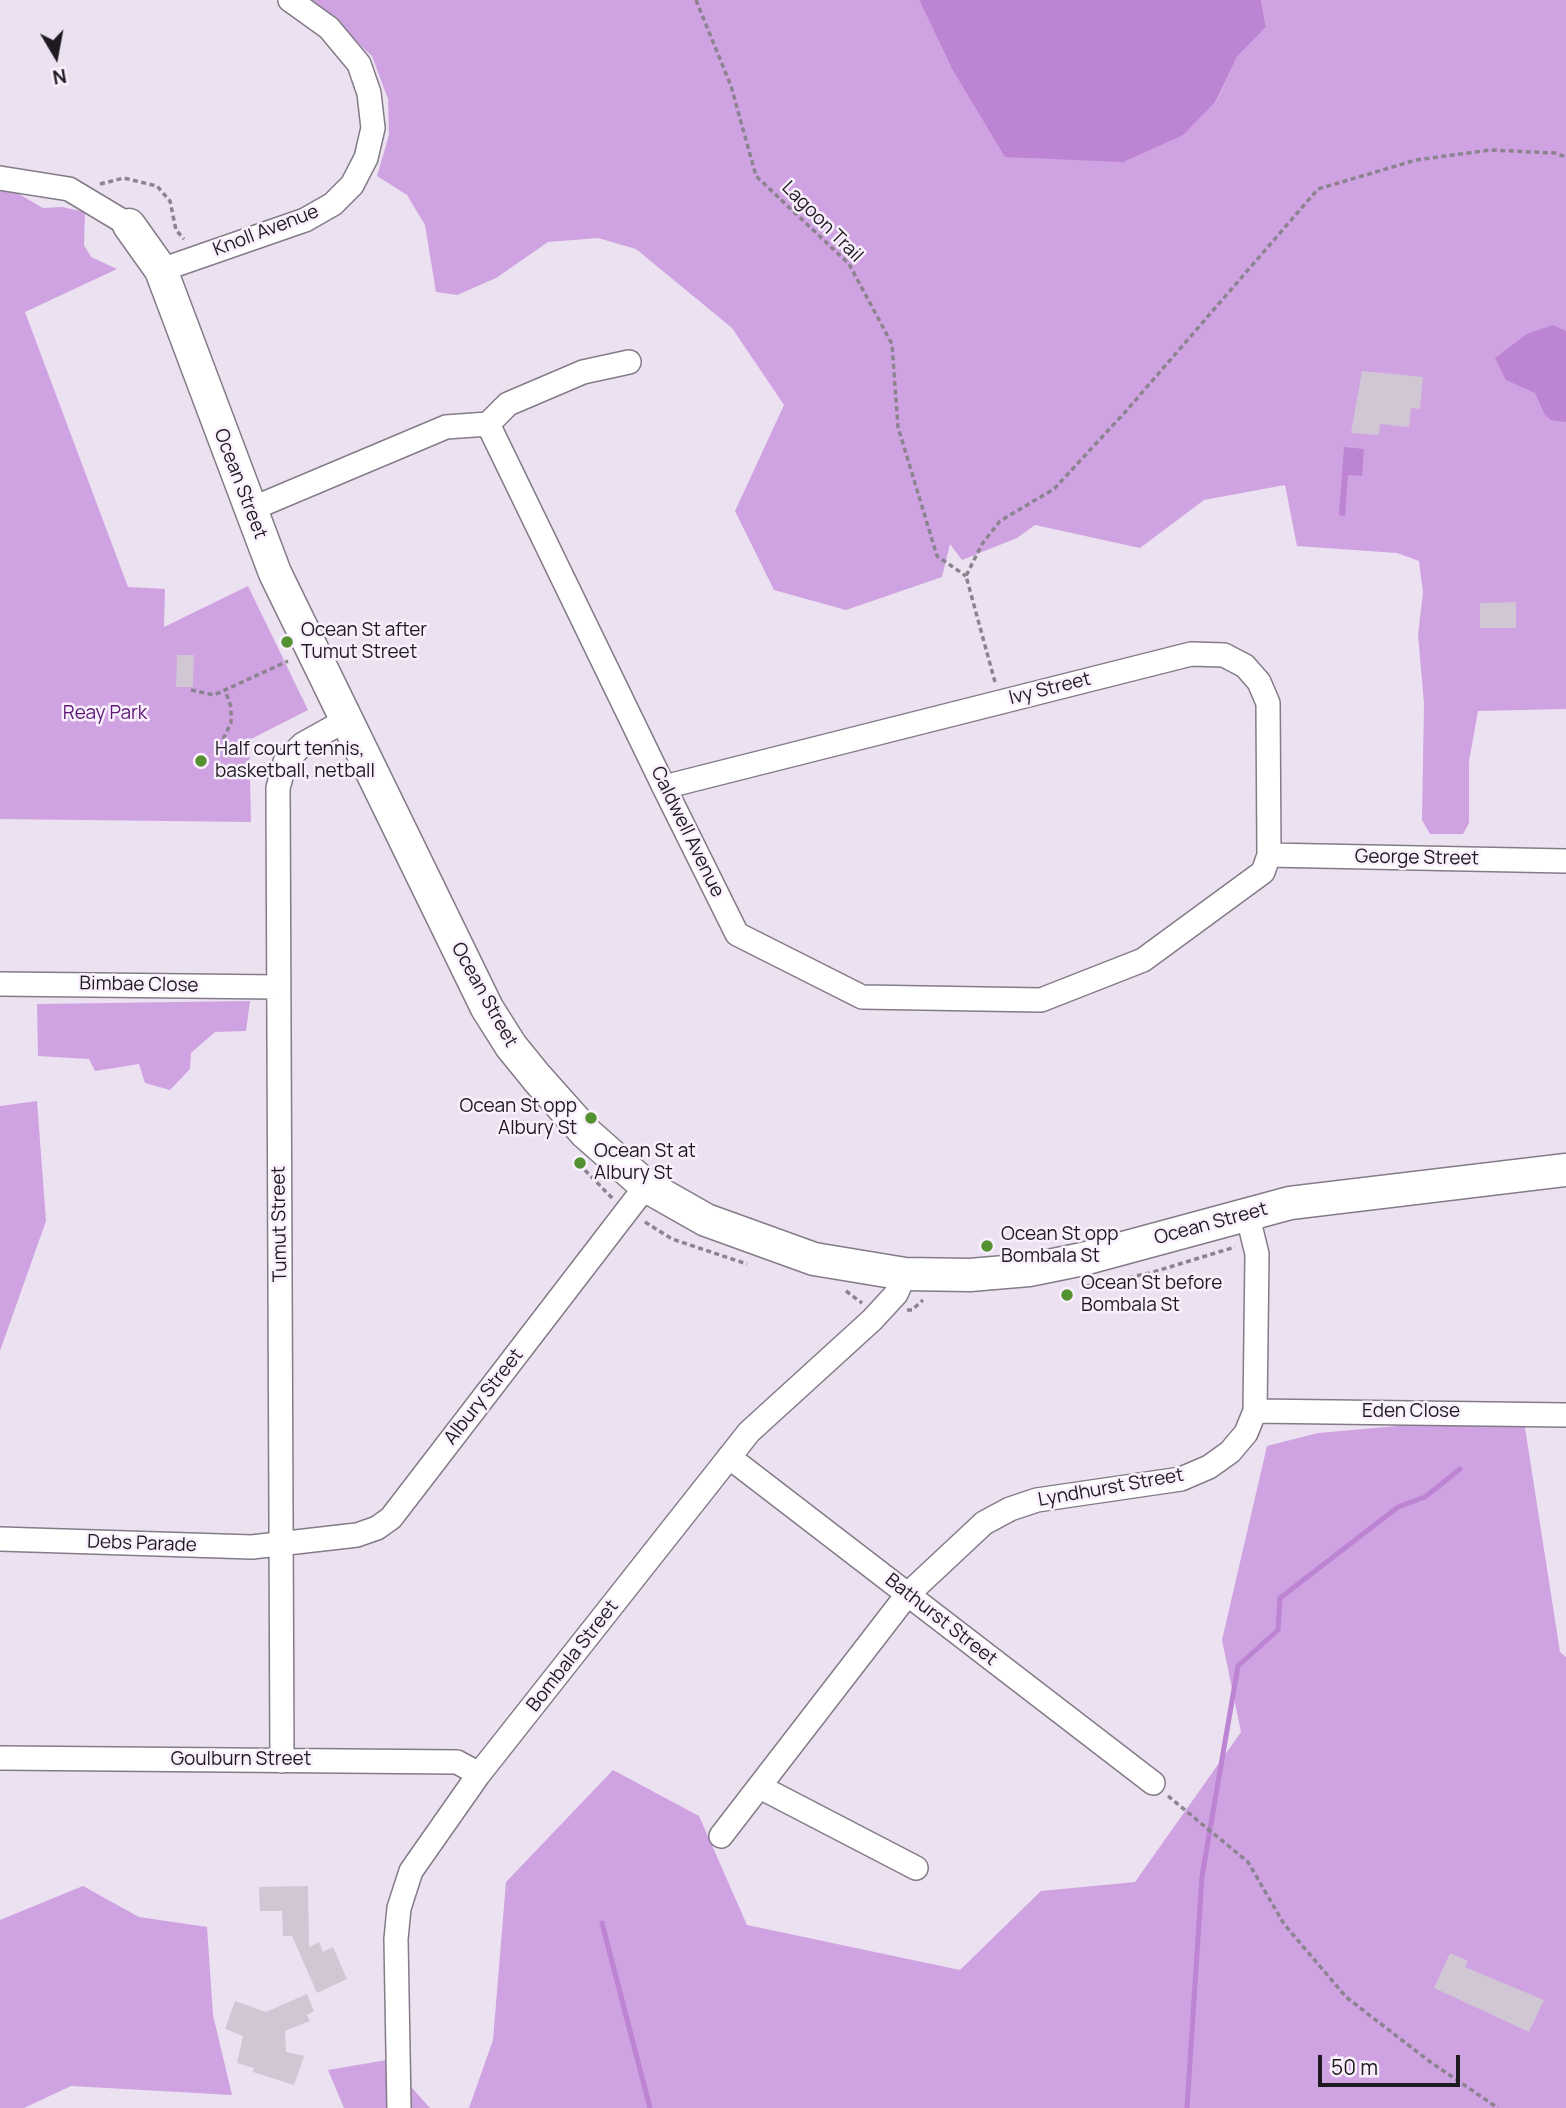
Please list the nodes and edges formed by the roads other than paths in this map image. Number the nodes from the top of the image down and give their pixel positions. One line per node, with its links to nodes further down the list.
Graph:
1 (289, 0): 4 (street, Knoll Avenue)
2 (0, 178): 3 (street, Ocean Street)
3 (129, 225): 4 (street, Ocean Street)
4 (161, 270): 7 (street, Ocean Street)
5 (629, 362): 6 (street)
6 (488, 424): 7 (street); 9 (street, Caldwell Avenue)
7 (249, 510): 8 (street, Ocean Street)
8 (346, 720): 13 (street, Tumut Street); 15 (street, Ocean Street)
9 (664, 787): 10 (street, Caldwell Avenue); 10 (street, Ivy Street)
10 (1269, 855): 11 (street, George Street)
11 (1566, 862)
12 (0, 984): 13 (street, Bimbae Close)
13 (277, 986): 22 (street, Tumut Street)
14 (1566, 1170): 16 (street, Ocean Street)
15 (646, 1186): 17 (street, Ocean Street); 22 (street, Albury Street)
16 (1247, 1213): 17 (street, Ocean Street); 18 (street, Lyndhurst Street)
17 (905, 1274): 20 (street, Bombala Street)
18 (1255, 1411): 19 (street, Eden Close); 23 (street, Lyndhurst Street)
19 (1566, 1415)
20 (729, 1457): 23 (street, Bathurst Street); 26 (street, Bombala Street)
21 (0, 1539): 22 (street, Debs Parade)
22 (283, 1544): 25 (street, Tumut Street)
23 (907, 1595): 27 (street, Bathurst Street); 28 (street, Lyndhurst Street)
24 (0, 1758): 25 (street, Goulburn Street)
25 (282, 1761): 26 (street, Goulburn Street)
26 (479, 1774): 31 (street, Bombala Street)
27 (1153, 1783)
28 (760, 1787): 29 (street, Lyndhurst Street); 30 (street)
29 (721, 1836)
30 (916, 1868)
31 (399, 2108)

